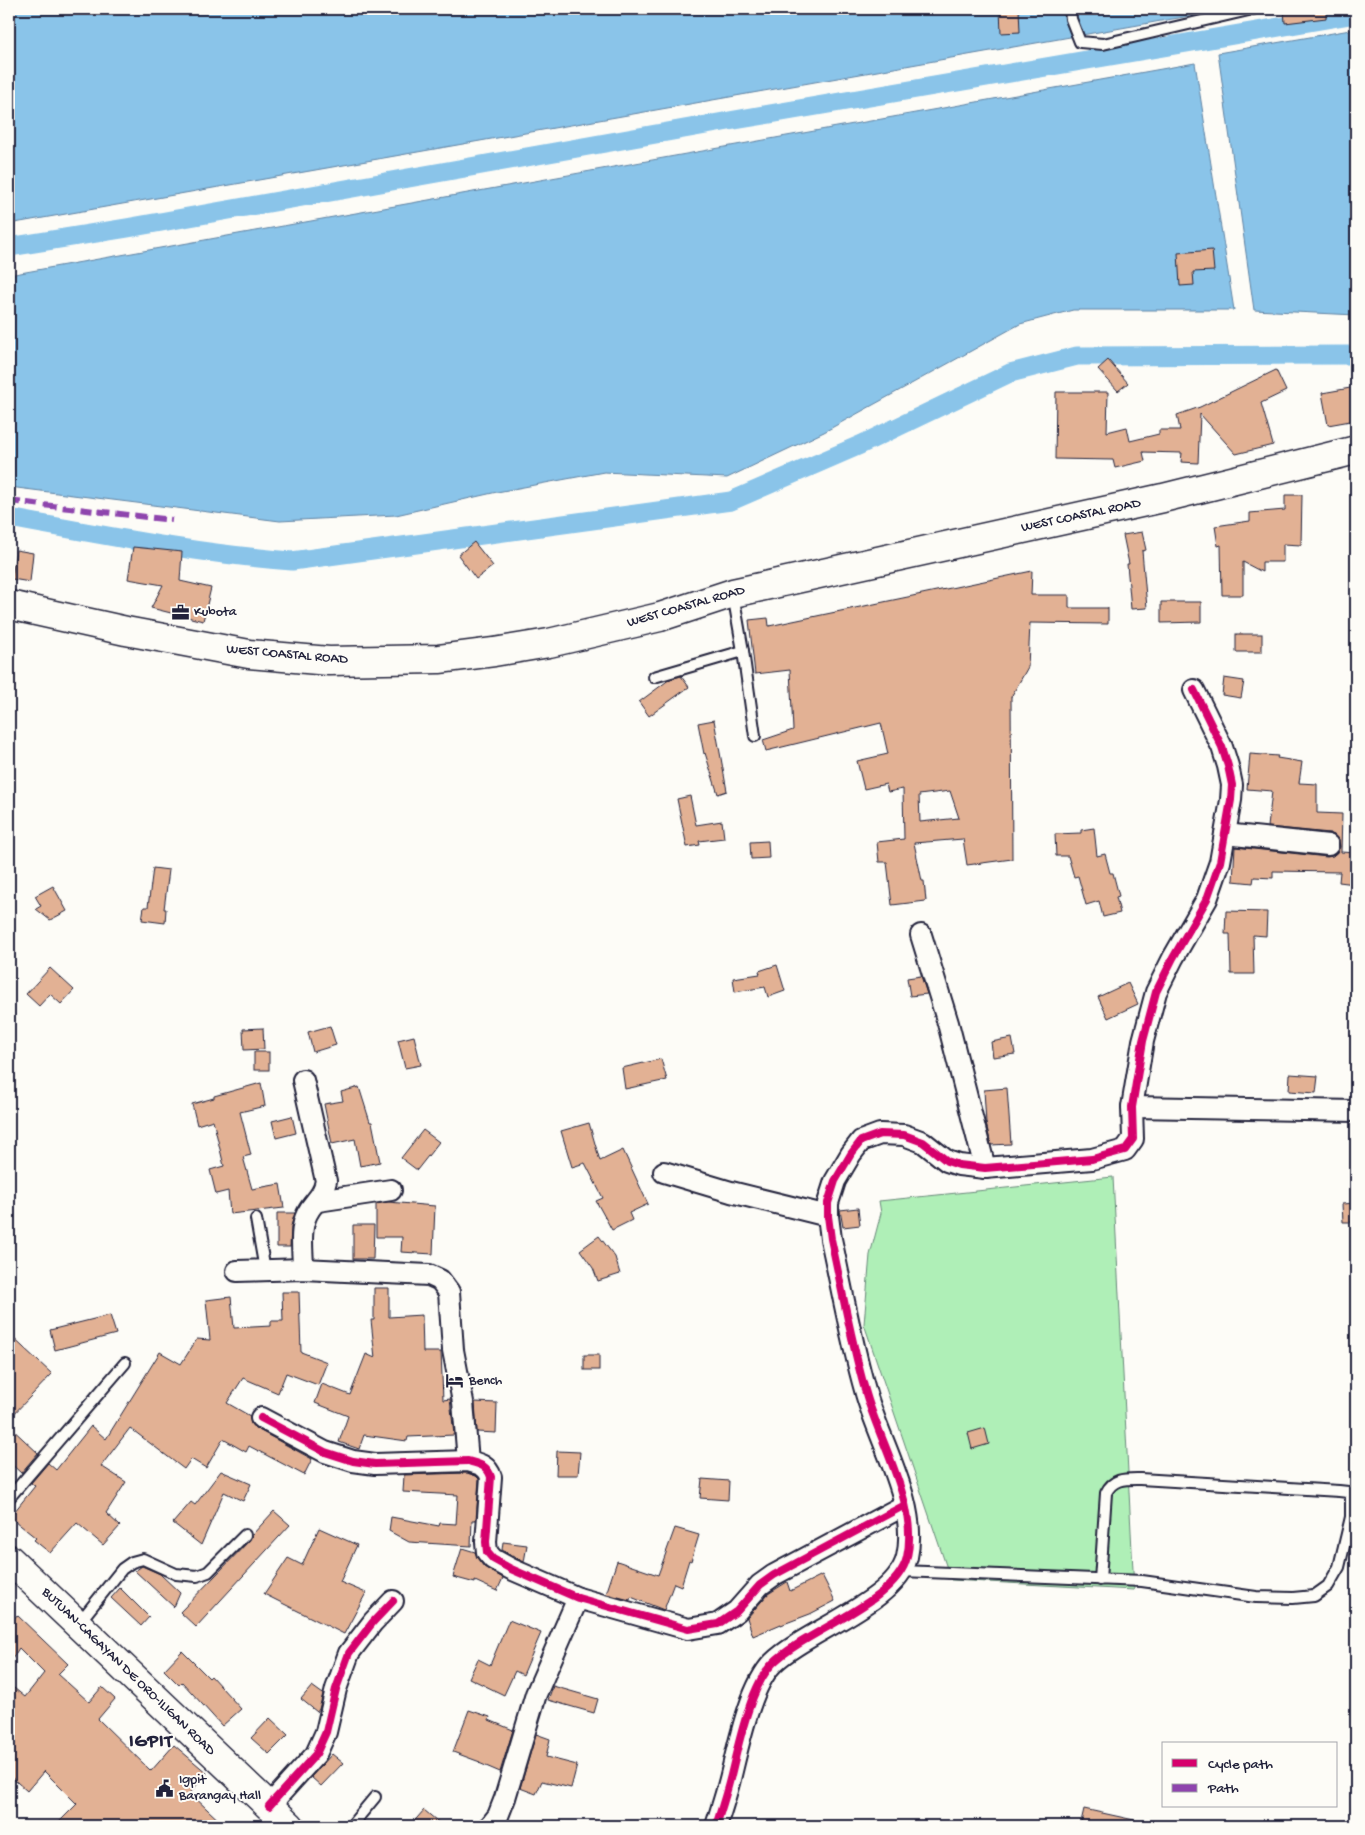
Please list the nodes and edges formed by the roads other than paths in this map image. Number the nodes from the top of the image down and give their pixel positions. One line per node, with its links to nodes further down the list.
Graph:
1 (1070, 9): 2 (lane)
2 (1253, 9)
3 (1356, 450): 4 (main road, WEST COASTAL ROAD)
4 (733, 593): 5 (main road, WEST COASTAL ROAD); 6 (lane)
5 (9, 605)
6 (743, 651): 7 (lane); 9 (lane)
7 (654, 677)
8 (1194, 690): 10 (street)
9 (755, 736)
10 (1225, 834): 11 (street); 14 (street)
11 (1328, 845)
12 (922, 935): 16 (street)
13 (303, 1080): 19 (street)
14 (1132, 1107): 15 (street); 16 (street)
15 (1356, 1111)
16 (985, 1168): 20 (street)
17 (664, 1172): 20 (street)
18 (391, 1190): 19 (street)
19 (318, 1200): 22 (street)
20 (828, 1216): 29 (street)
21 (256, 1219): 23 (lane)
22 (303, 1268): 23 (street); 27 (street)
23 (266, 1270): 24 (street)
24 (236, 1271)
25 (125, 1363): 28 (lane)
26 (261, 1418): 27 (street)
27 (468, 1462): 34 (street)
28 (9, 1498)
29 (905, 1505): 32 (street); 34 (street)
30 (245, 1535): 36 (lane)
31 (9, 1559): 36 (main road, BUTUAN-CAGAYAN DE ORO-ILIGAN ROAD)
32 (902, 1571): 33 (lane); 42 (street)
33 (1100, 1580): 33 (lane)
34 (578, 1598): 41 (street)
35 (393, 1601): 38 (street)
36 (78, 1624): 38 (main road, BUTUAN-CAGAYAN DE ORO-ILIGAN ROAD)
37 (375, 1797): 40 (lane)
38 (269, 1806): 39 (main road, BUTUAN-CAGAYAN DE ORO-ILIGAN ROAD)
39 (290, 1826)
40 (350, 1826)
41 (490, 1826)
42 (716, 1826)

